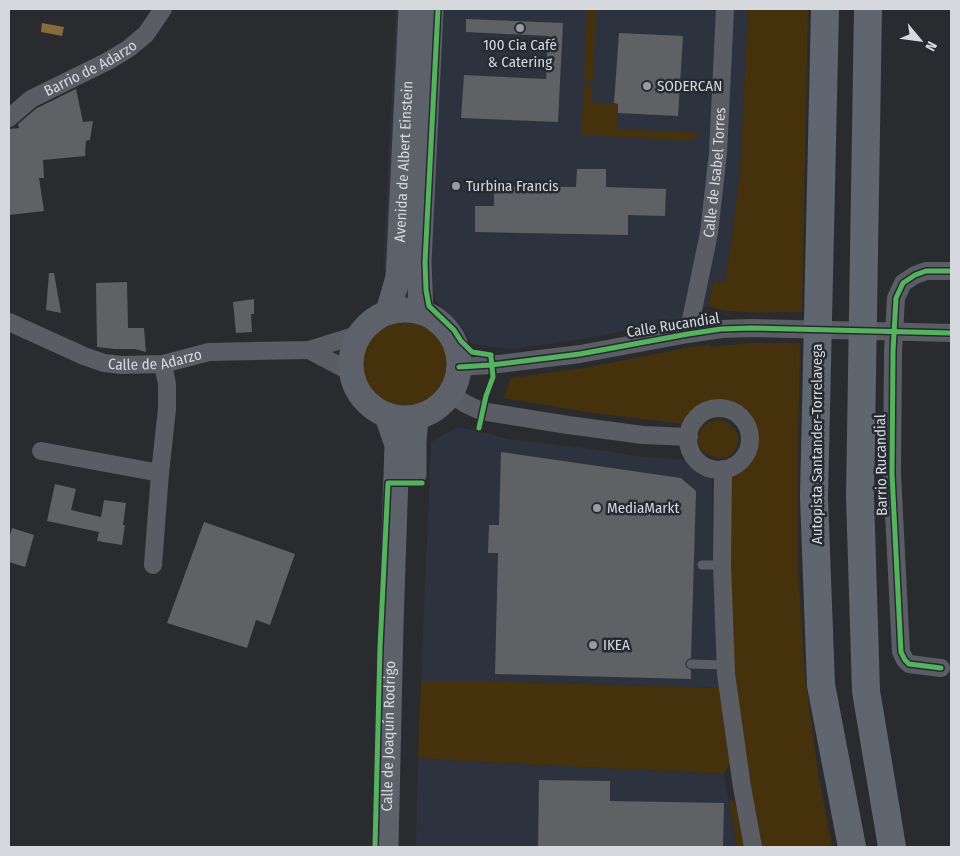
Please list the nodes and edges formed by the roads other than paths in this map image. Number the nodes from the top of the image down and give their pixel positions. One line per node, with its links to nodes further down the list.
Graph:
1 (163, 9): 7 (street, Barrio de Adarzo)
2 (411, 9): 9 (main road, Avenida de Albert Einstein)
3 (430, 9): 10 (main road, Avenida de Albert Einstein)
4 (725, 9): 14 (street, Calle de Isabel Torres)
5 (825, 9): 35 (highway, Autopista Santander-Torrelavega)
6 (868, 9): 36 (highway)
7 (9, 118)
8 (951, 271): 31 (street, Barrio Rucandial)
9 (388, 312): 10 (main road); 13 (main road)
10 (421, 312): 17 (main road)
11 (9, 322): 16 (street, Calle de Adarzo)
12 (951, 333): 14 (street, Calle Rucandial)
13 (360, 334): 15 (street, Calle de Adarzo); 18 (main road)
14 (688, 334): 17 (street, Calle Rucandial)
15 (310, 350): 16 (street, Calle de Adarzo); 18 (street, Calle de Adarzo)
16 (163, 364): 25 (street)
17 (459, 367): 19 (main road)
18 (351, 372): 20 (main road)
19 (450, 394): 21 (main road); 22 (street)
20 (386, 416): 21 (main road); 32 (main road, Calle de Joaquín Rodrigo)
21 (416, 419): 33 (main road, Calle de Joaquín Rodrigo)
22 (688, 437): 24 (street); 24 (street)
23 (41, 451): 25 (street)
24 (722, 469): 28 (street)
25 (160, 473): 26 (street)
26 (153, 565)
27 (702, 565): 28 (lane)
28 (722, 565): 30 (street)
29 (691, 664): 30 (lane)
30 (726, 665): 34 (street)
31 (941, 668)
32 (386, 847)
33 (401, 847)
34 (753, 847)
35 (852, 847)
36 (892, 847)

